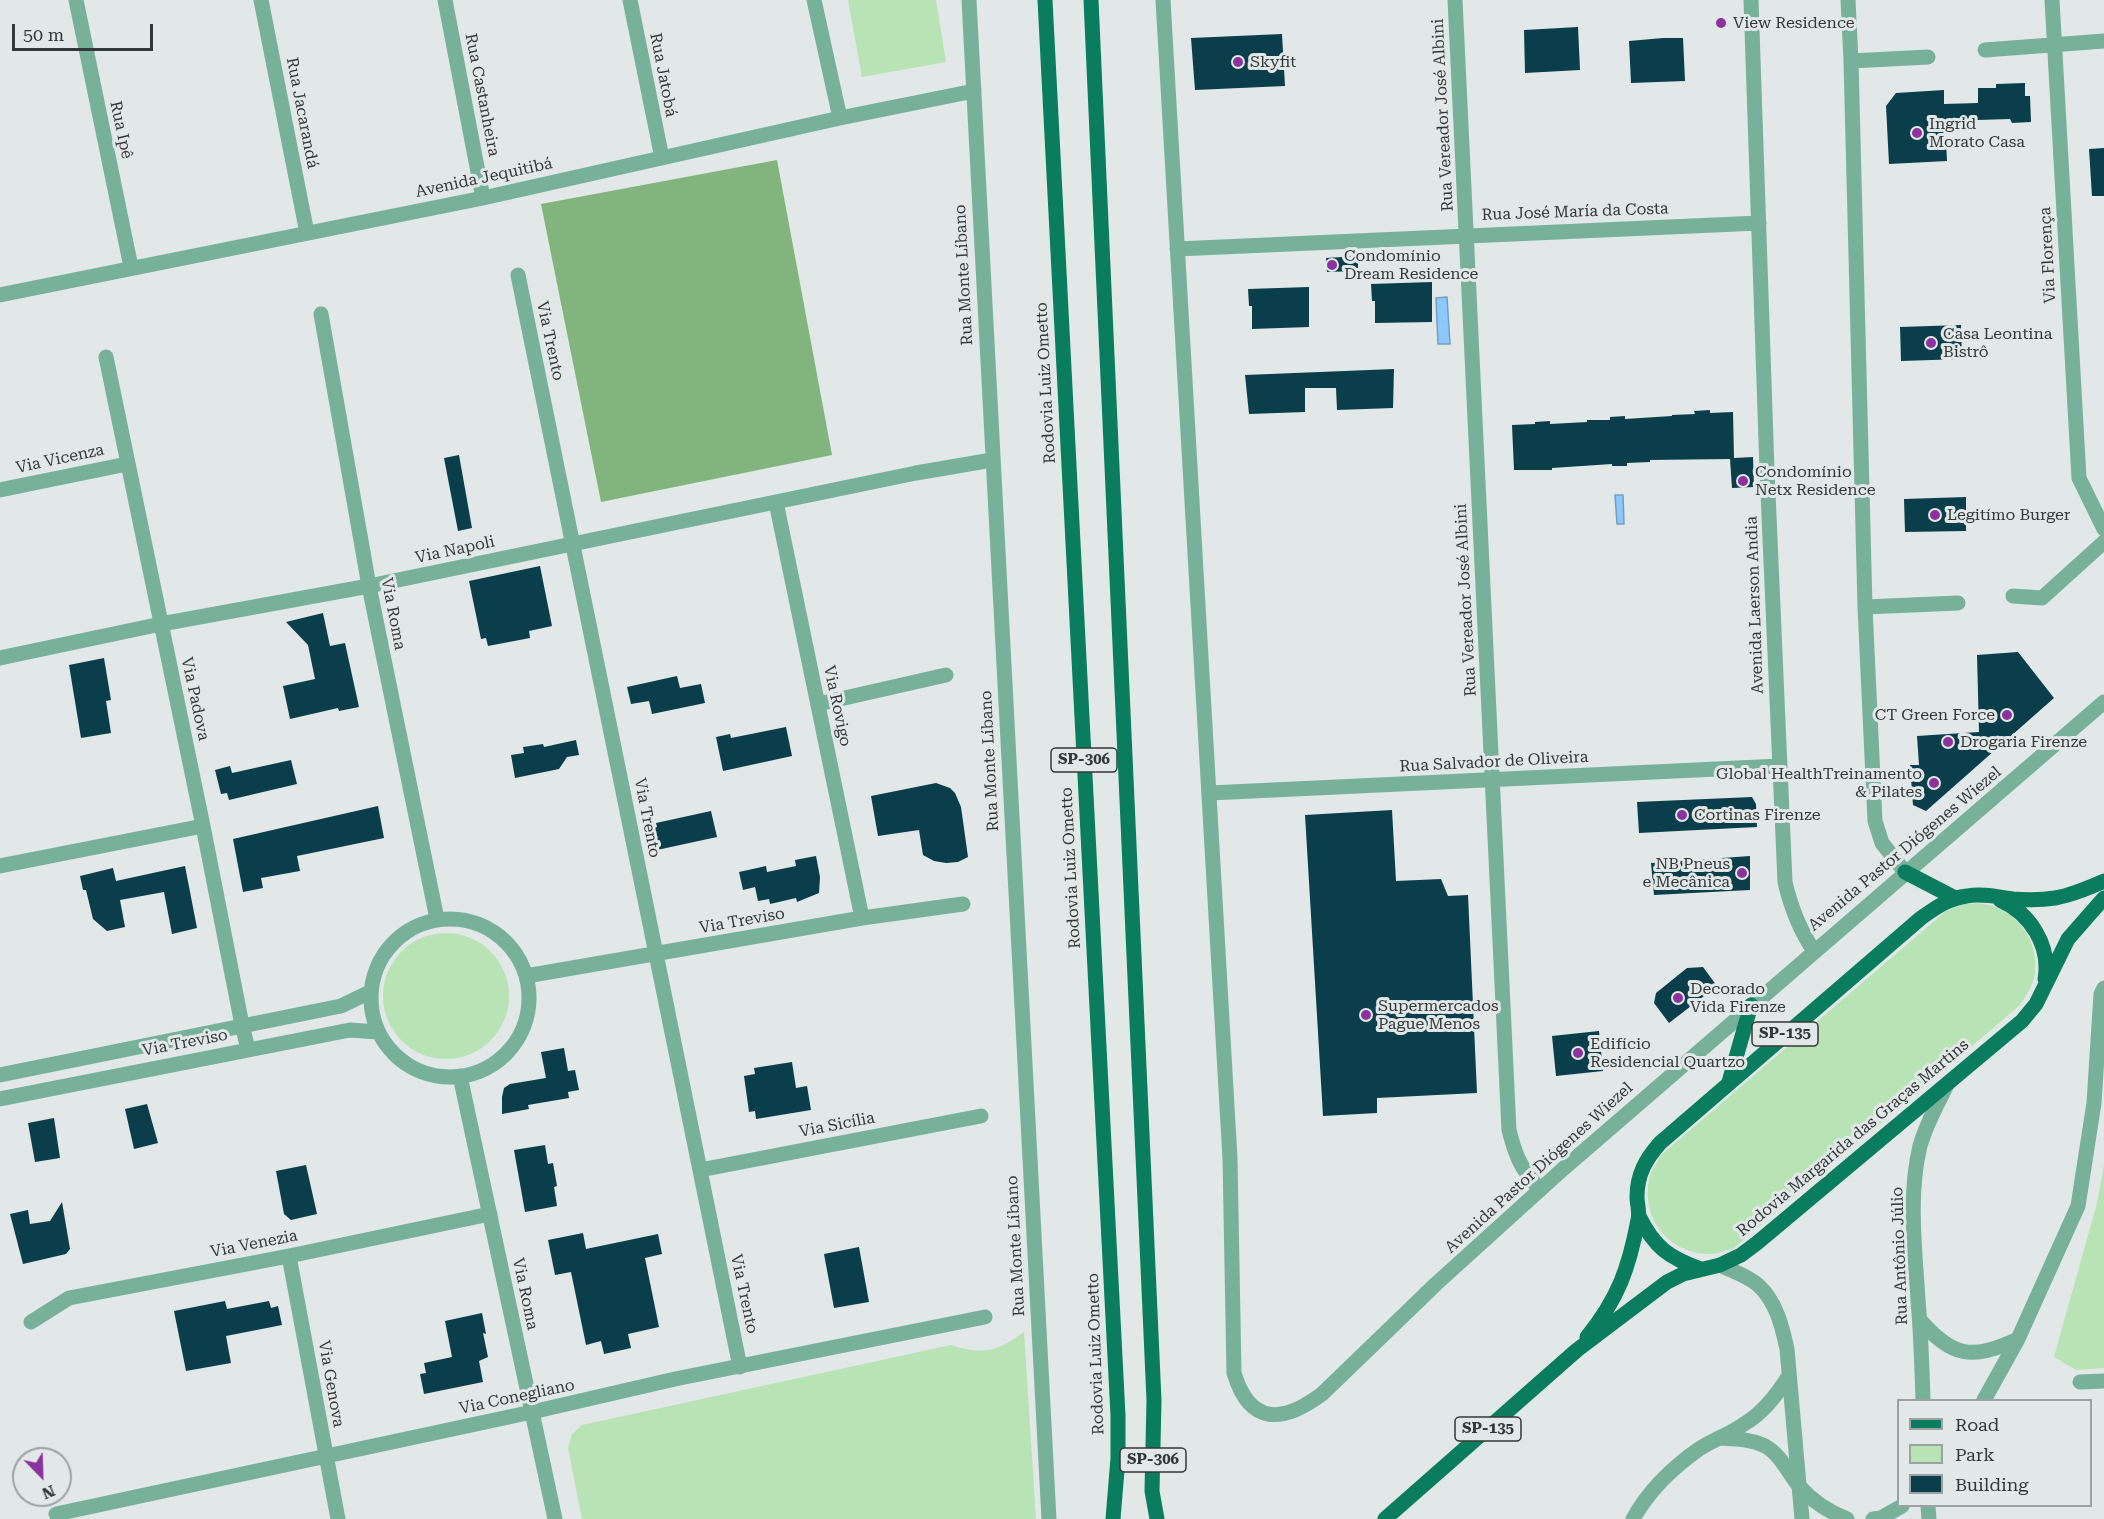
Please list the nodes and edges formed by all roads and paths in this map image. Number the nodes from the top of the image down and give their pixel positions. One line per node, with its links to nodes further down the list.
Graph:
1 (76, 0): 27 (street, Rua Ipê)
2 (261, 0): 24 (street, Rua Jacarandá)
3 (445, 0): 22 (street, Rua Castanheira)
4 (630, 0): 21 (street, Rua Jatobá)
5 (814, 0): 20 (street)
6 (969, 0): 19 (street, Rua Monte Líbano)
7 (1045, 0): 105 (main road, Rodovia Luiz Ometto / SP-306)
8 (1091, 0): 106 (main road, SP-306)
9 (1163, 0): 26 (street)
10 (1455, 0): 25 (street, Rua Vereador José Albini)
11 (1751, 0): 23 (street, Avenida Laerson Andia)
12 (1848, 0): 18 (street)
13 (2052, 0): 15 (street, Via Florença)
14 (2104, 41): 15 (street)
15 (2054, 45): 16 (street); 36 (street, Via Florença)
16 (1985, 50)
17 (1928, 57): 18 (street)
18 (1851, 61): 42 (street)
19 (974, 92): 20 (street, Avenida Jequitibá); 32 (street, Rua Monte Líbano)
20 (840, 118): 21 (street, Avenida Jequitibá)
21 (662, 158): 22 (street, Avenida Jequitibá)
22 (483, 198): 24 (street, Avenida Jequitibá)
23 (1759, 223): 25 (street, Rua José María da Costa); 48 (street, Avenida Laerson Andia)
24 (307, 233): 27 (street, Avenida Jequitibá)
25 (1467, 235): 26 (street, Rua José María da Costa); 49 (street, Rua Vereador José Albini)
26 (1177, 249): 50 (street)
27 (131, 267): 29 (street, Avenida Jequitibá)
28 (518, 275): 38 (street, Via Trento)
29 (0, 295)
30 (321, 314): 39 (street, Via Roma)
31 (106, 357): 33 (street, Via Padova)
32 (992, 460): 35 (street, Via Napoli); 104 (street, Rua Monte Líbano)
33 (127, 464): 34 (street, Via Vicenza); 43 (street, Via Padova)
34 (0, 490)
35 (776, 502): 38 (street, Via Napoli); 47 (street, Via Rovigo)
36 (2104, 529)
37 (2104, 542): 40 (street)
38 (573, 543): 39 (street, Via Napoli); 62 (street, Via Trento)
39 (369, 586): 43 (street, Via Napoli); 60 (street, Via Roma)
40 (2013, 596)
41 (1958, 603): 42 (street)
42 (1865, 607): 53 (street)
43 (161, 624): 44 (street, Via Napoli); 51 (street, Via Padova)
44 (0, 658)
45 (946, 675): 47 (street)
46 (2104, 702): 53 (street, Avenida Pastor Diógenes Wiezel)
47 (819, 704): 59 (street, Via Rovigo)
48 (1780, 766): 49 (street, Rua Salvador de Oliveira); 61 (street, Avenida Laerson Andia)
49 (1493, 780): 50 (street, Rua Salvador de Oliveira); 78 (street, Rua Vereador José Albini)
50 (1210, 793): 78 (street, Avenida Pastor Diógenes Wiezel)
51 (203, 826): 52 (street); 68 (street, Via Padova)
52 (0, 866)
53 (1905, 872): 56 (main road); 61 (street, Avenida Pastor Diógenes Wiezel)
54 (2104, 881): 55 (main road, Rodovia Margarida das Graças Martins / SP-135)
55 (1982, 895): 56 (main road, Rodovia Margarida das Graças Martins / SP-135); 65 (main road)
56 (1954, 898): 74 (main road, Rodovia Margarida das Graças Martins / SP-135)
57 (2104, 898): 65 (main road, Rodovia Margarida das Graças Martins / SP-135)
58 (963, 904): 59 (street, Via Treviso)
59 (862, 918): 62 (street, Via Treviso)
60 (437, 919): 63 (street); 66 (street)
61 (1814, 951): 67 (street, Avenida Pastor Diógenes Wiezel)
62 (656, 953): 63 (street, Via Treviso); 77 (street, Via Trento)
63 (526, 976): 72 (street)
64 (2104, 988): 87 (street)
65 (2043, 990): 73 (main road, Rodovia Margarida das Graças Martins / SP-135)
66 (370, 992): 68 (street, Via Treviso); 69 (street)
67 (1751, 1005): 74 (main road); 78 (street, Avenida Pastor Diógenes Wiezel)
68 (242, 1025): 70 (street, Via Padova); 71 (street, Via Treviso)
69 (378, 1032): 70 (street, Via Treviso); 72 (street)
70 (248, 1049): 75 (street, Via Treviso)
71 (0, 1075)
72 (460, 1076): 79 (street, Via Roma)
73 (1949, 1082): 82 (main road, Rodovia Margarida das Graças Martins / SP-135); 85 (street, Rua Antônio Júlio)
74 (1728, 1083): 80 (main road, Rodovia Margarida das Graças Martins / SP-135)
75 (0, 1099)
76 (981, 1116): 77 (street, Via Sicília)
77 (700, 1170): 89 (street, Via Trento)
78 (1539, 1190)
79 (490, 1214): 81 (street, Via Venezia); 95 (street, Via Roma)
80 (1639, 1216): 83 (main road); 88 (main road, Rodovia Margarida das Graças Martins / SP-135)
81 (290, 1256): 86 (street, Via Venezia); 97 (street, Via Genova)
82 (1720, 1265): 83 (main road, Rodovia Margarida das Graças Martins / SP-135); 90 (street)
83 (1701, 1269): 88 (main road, Rodovia Margarida das Graças Martins / SP-135)
84 (985, 1317): 89 (street, Via Conegliano)
85 (1920, 1320): 87 (street); 93 (street, Rua Antônio Júlio)
86 (31, 1322)
87 (2018, 1339): 94 (street)
88 (1577, 1350): 100 (main road, Rodovia Margarida das Graças Martins / SP-135)
89 (740, 1367): 95 (street, Via Conegliano)
90 (1788, 1377): 96 (street); 98 (street)
91 (2080, 1382): 92 (street)
92 (2104, 1382)
93 (1923, 1399)
94 (1985, 1399)
95 (532, 1412): 97 (street, Via Conegliano); 103 (street, Via Roma)
96 (1718, 1438): 98 (street); 108 (street)
97 (326, 1456): 101 (street, Via Conegliano); 102 (street, Via Genova)
98 (1799, 1487): 109 (street); 110 (street)
99 (1900, 1507): 111 (street)
100 (1395, 1513): 107 (main road, Rodovia Margarida das Graças Martins / SP-135)
101 (56, 1514)
102 (338, 1519)
103 (555, 1519)
104 (1049, 1519)
105 (1113, 1519)
106 (1157, 1519)
107 (1385, 1519)
108 (1633, 1519)
109 (1802, 1519)
110 (1847, 1519)
111 (1873, 1519)

